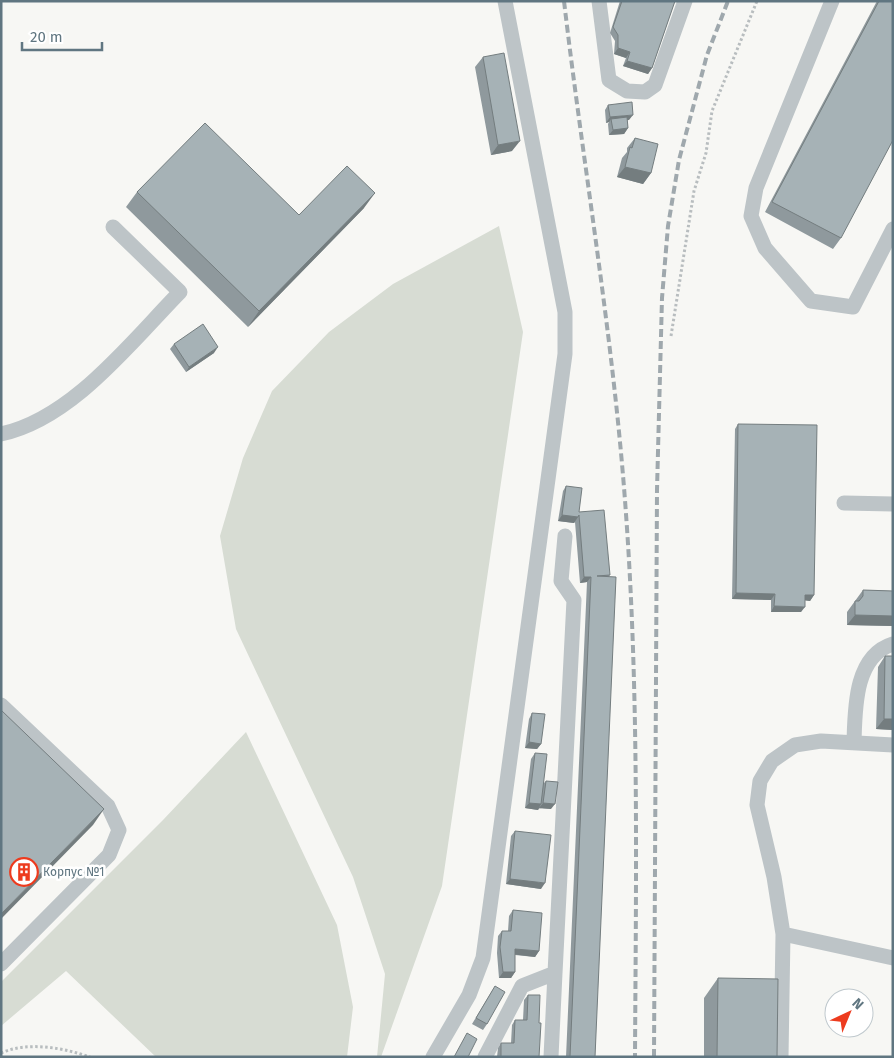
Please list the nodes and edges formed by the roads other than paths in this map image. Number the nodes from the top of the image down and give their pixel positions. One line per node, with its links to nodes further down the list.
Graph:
1 (505, 1): 19 (lane)
2 (599, 1): 3 (lane)
3 (685, 1)
4 (832, 1): 6 (lane)
5 (113, 227): 7 (lane)
6 (893, 229)
7 (1, 434)
8 (844, 503): 9 (lane)
9 (893, 504)
10 (565, 536): 18 (lane)
11 (893, 644): 13 (lane)
12 (1, 705): 17 (lane)
13 (854, 743): 14 (lane); 15 (lane)
14 (893, 745)
15 (783, 934): 16 (lane); 22 (lane)
16 (893, 958)
17 (1, 964)
18 (555, 972): 20 (lane); 21 (lane)
19 (433, 1057)
20 (485, 1057)
21 (551, 1057)
22 (781, 1057)

